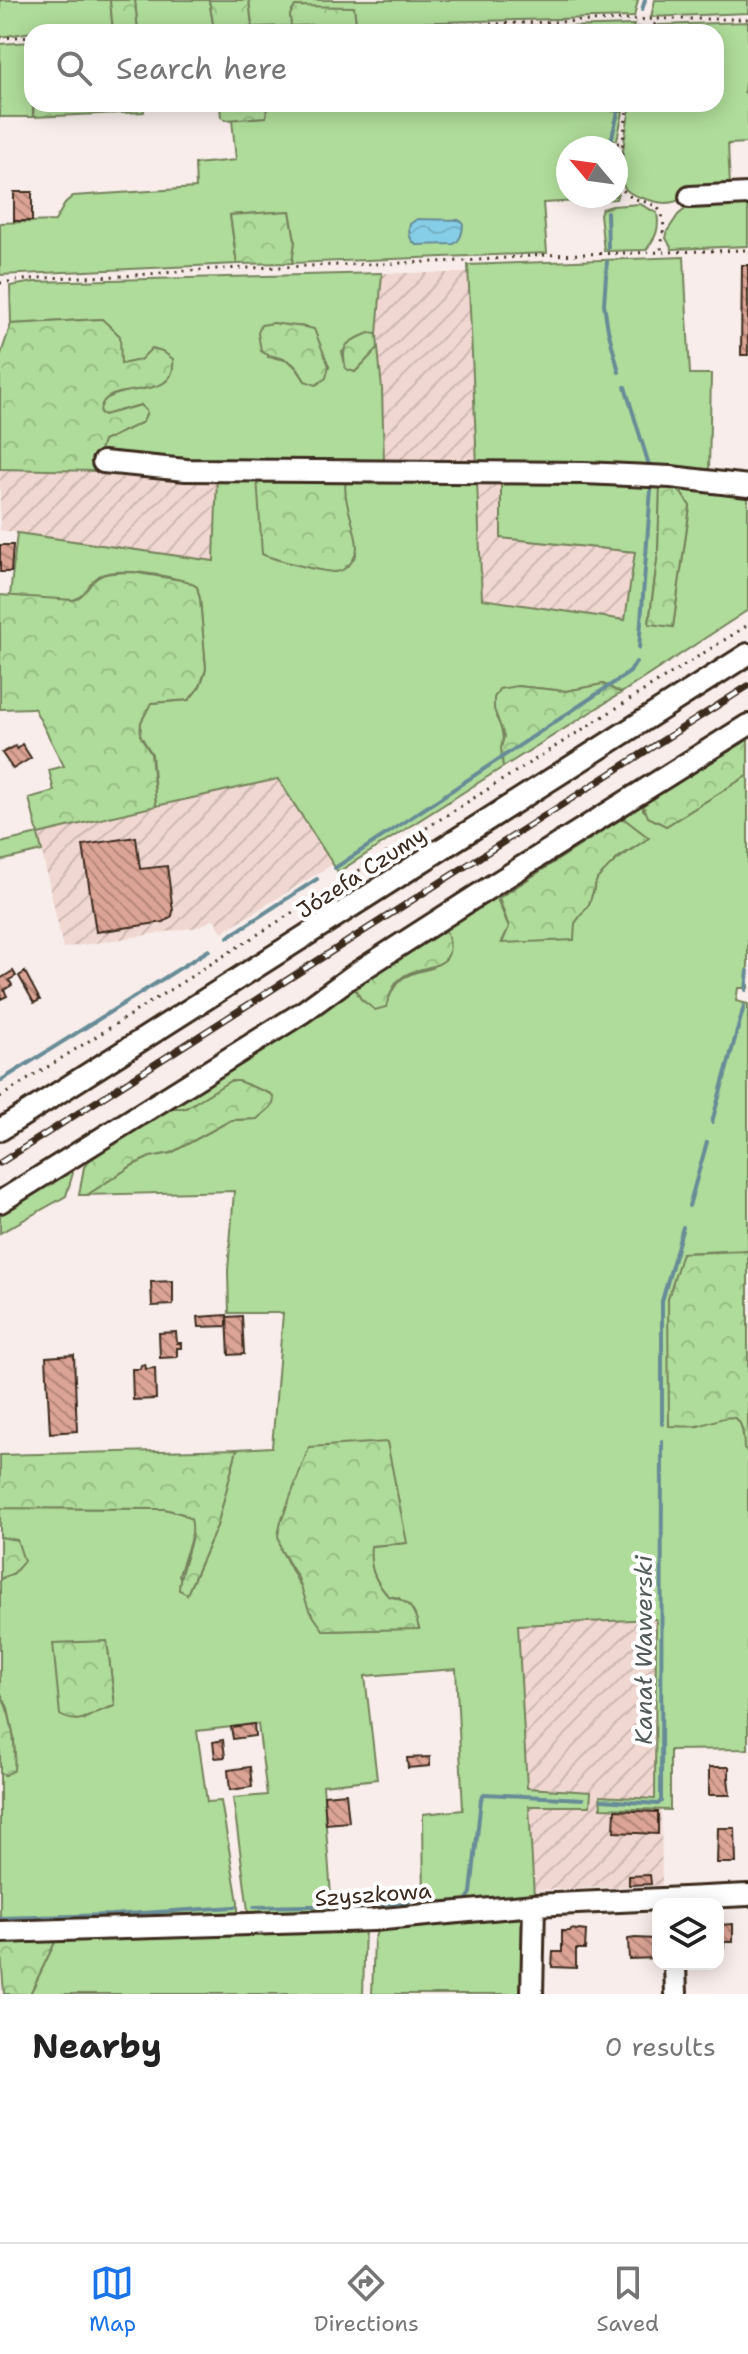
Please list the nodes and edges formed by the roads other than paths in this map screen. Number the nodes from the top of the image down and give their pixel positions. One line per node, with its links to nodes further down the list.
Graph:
1 (748, 194): 2 (street)
2 (690, 197)
3 (103, 462): 4 (street)
4 (748, 486)
5 (748, 654): 7 (street, Józefa Czumy)
6 (748, 725): 8 (street)
7 (0, 1130)
8 (0, 1202)
9 (748, 1895): 10 (street, Szyszkowa)
10 (710, 1898)
11 (652, 1902): 12 (street, Szyszkowa)
12 (534, 1905): 13 (street, Szyszkowa); 15 (street)
13 (0, 1932)
14 (675, 1970): 16 (street)
15 (532, 1994)
16 (676, 1994)

